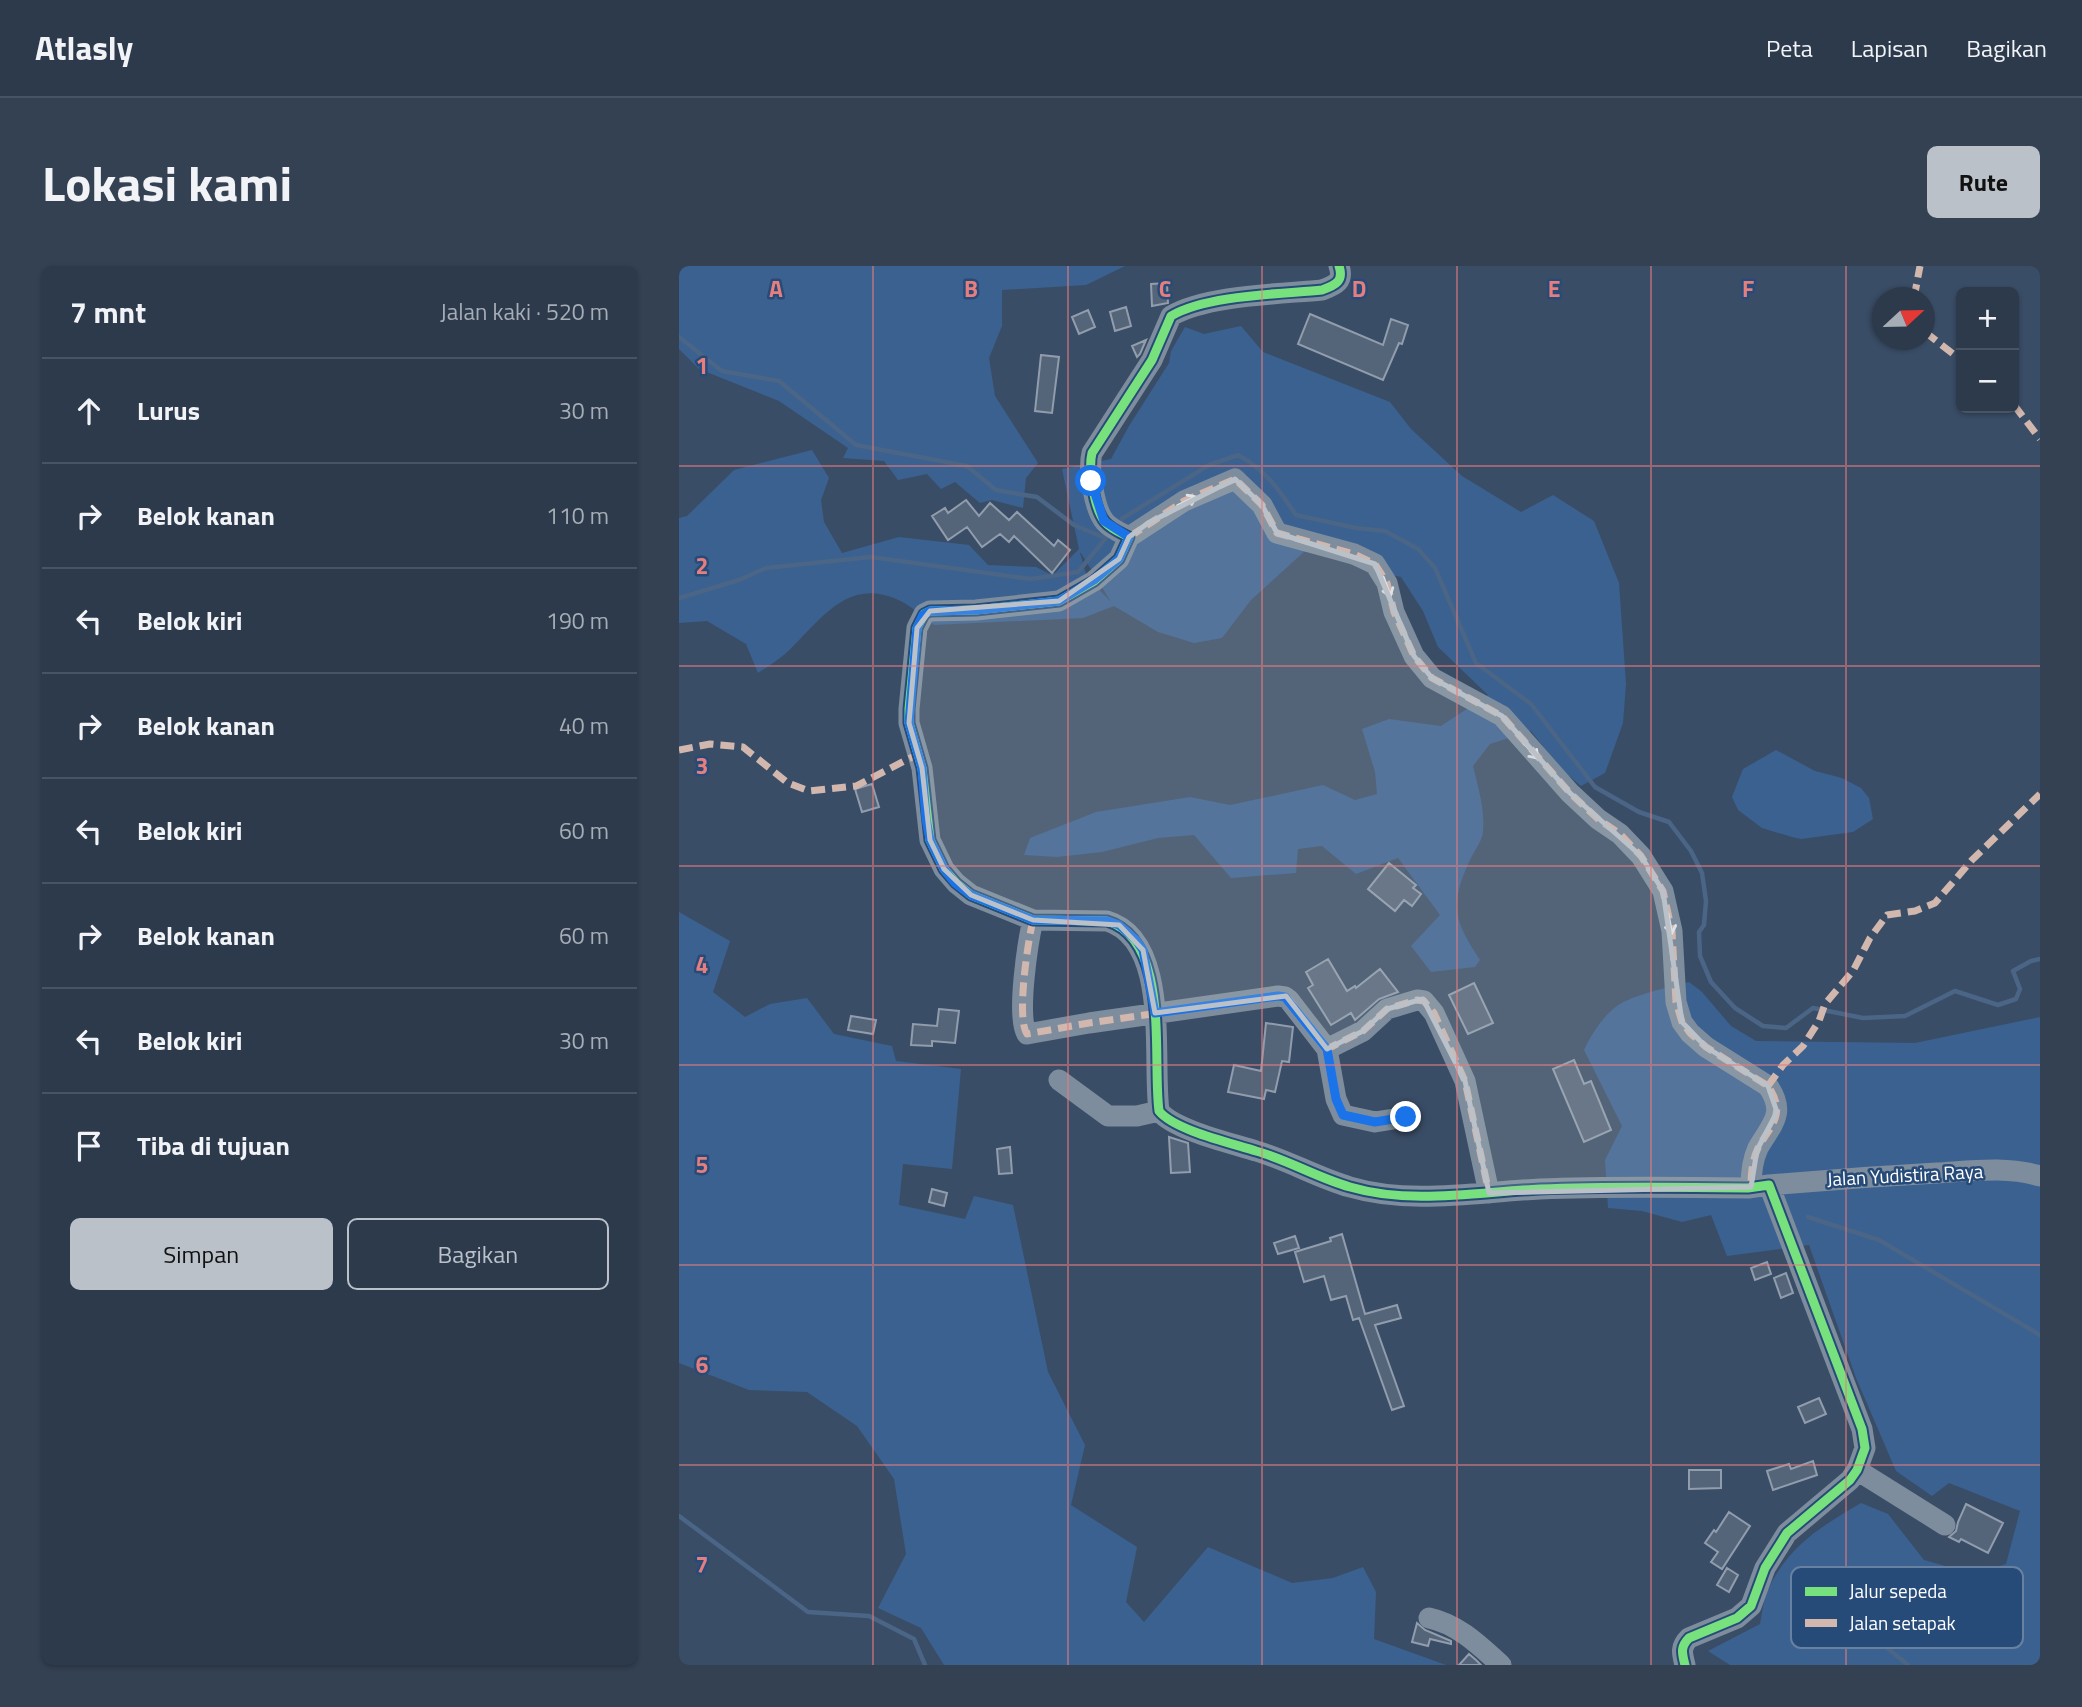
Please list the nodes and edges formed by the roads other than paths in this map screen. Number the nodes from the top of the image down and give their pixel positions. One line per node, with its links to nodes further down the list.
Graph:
1 (1339, 266): 2 (street)
2 (1117, 530): 3 (street); 10 (street, one-way to 10)
3 (1033, 920): 4 (street); 4 (street)
4 (1155, 1013): 5 (street); 7 (street)
5 (1327, 1049): 8 (street); 11 (street)
6 (1059, 1080): 7 (street)
7 (1159, 1111): 11 (street, Jalan Yudistira Raya)
8 (1406, 1117)
9 (2040, 1176): 10 (street, Jalan Yudistira Raya)
10 (1760, 1186): 11 (street, Jalan Yudistira Raya); 12 (street)
11 (1489, 1193)
12 (1857, 1470): 13 (street); 16 (street)
13 (1945, 1525)
14 (1429, 1618): 15 (street)
15 (1501, 1665)
16 (1685, 1665)

